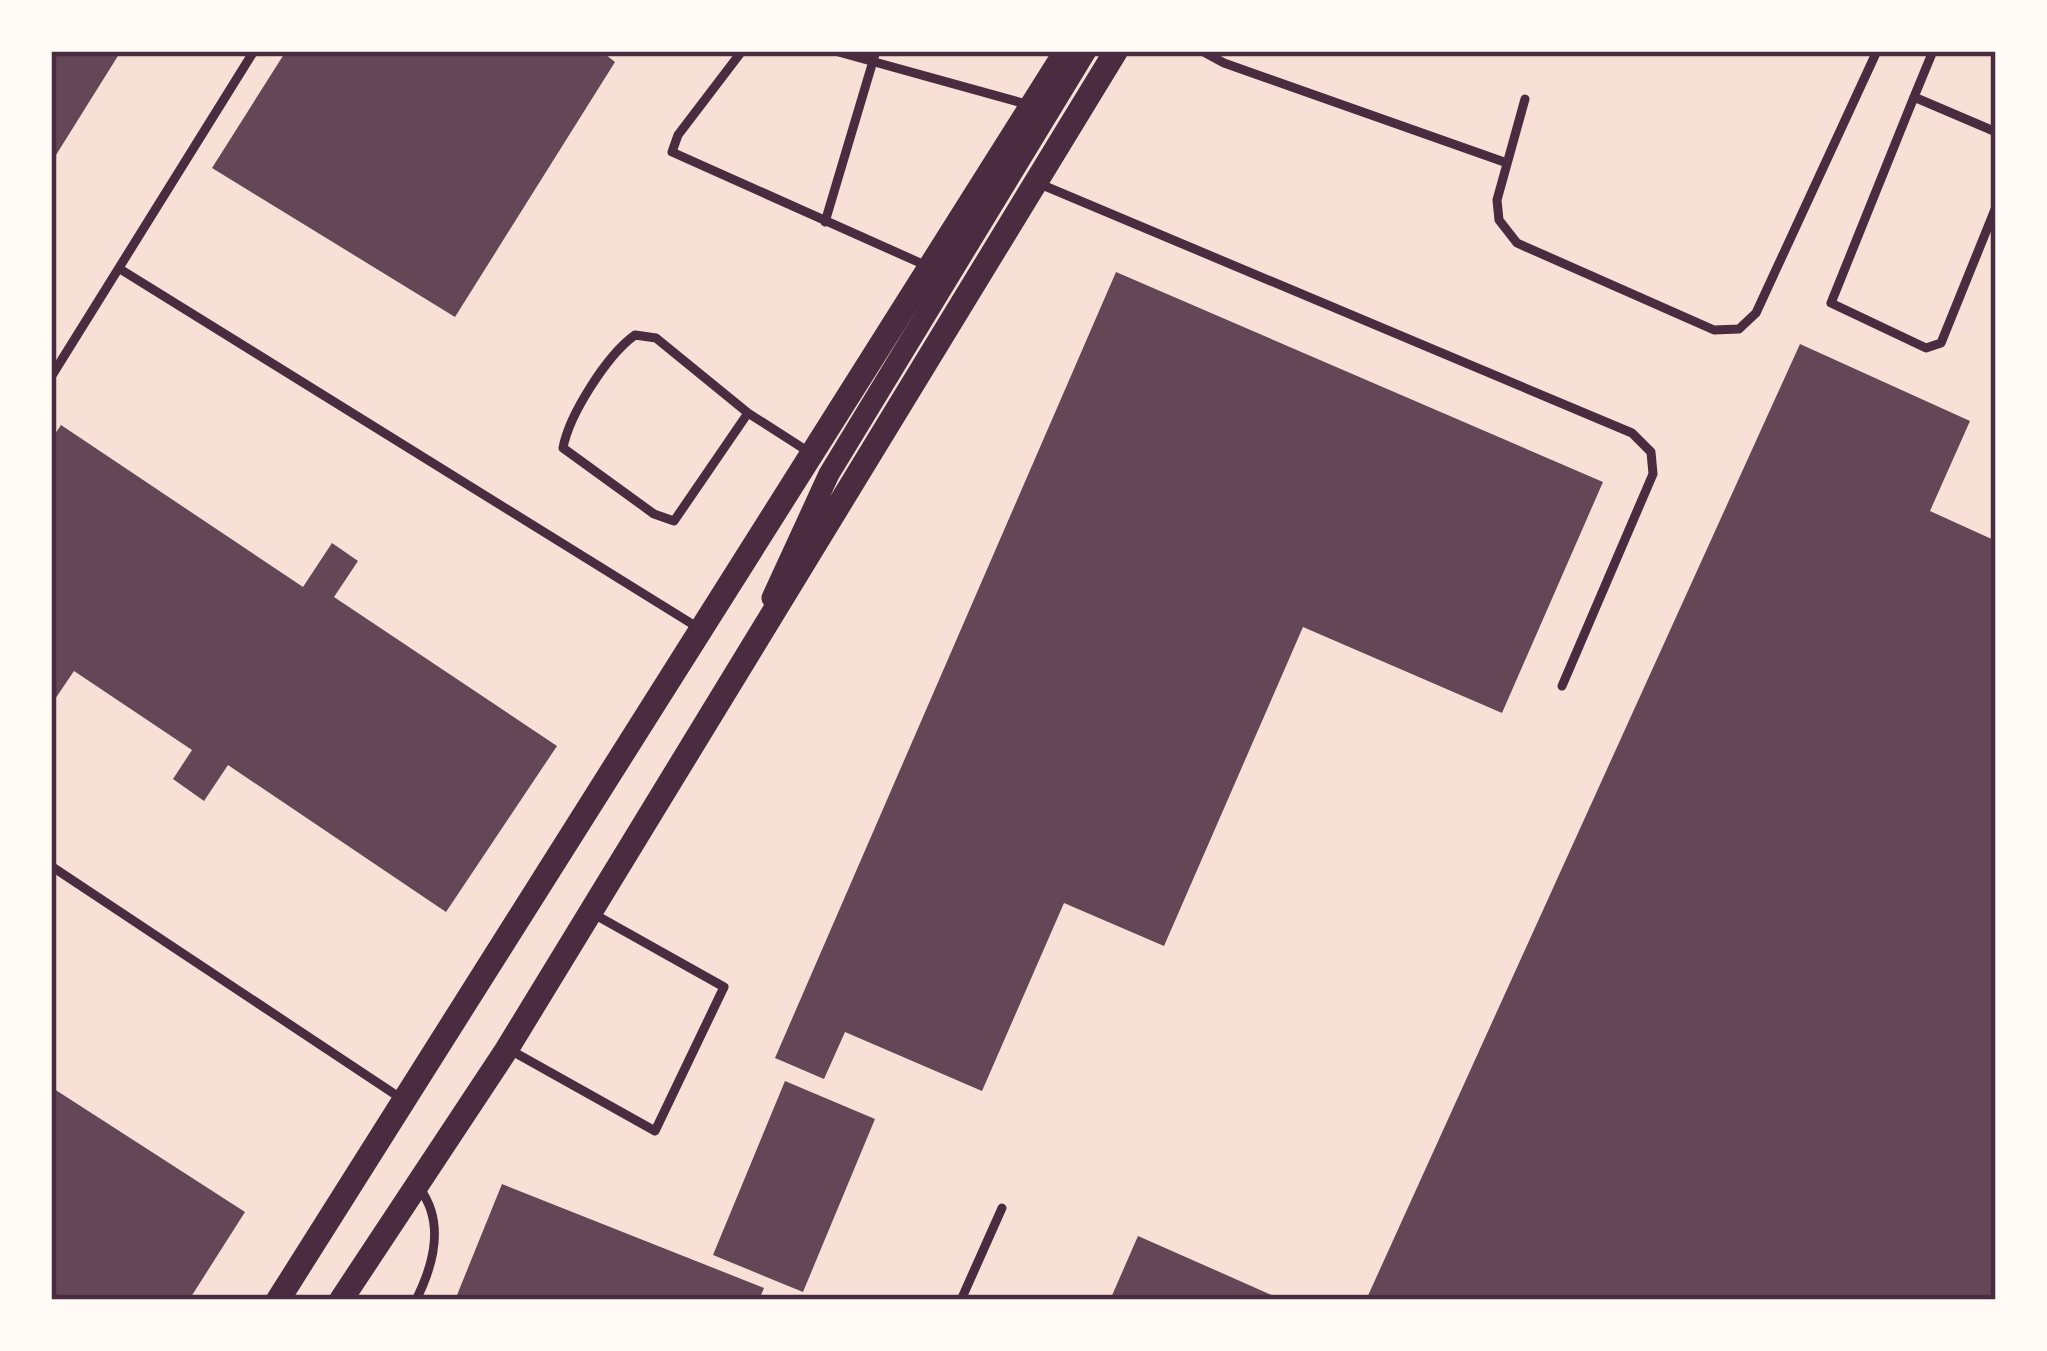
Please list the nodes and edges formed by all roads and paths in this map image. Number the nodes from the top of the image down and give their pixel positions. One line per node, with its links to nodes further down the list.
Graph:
1 (254, 51): 20 (lane)
2 (742, 51): 18 (lane)
3 (835, 51): 10 (lane)
4 (1066, 51): 13 (main road)
5 (1086, 51): 25 (street)
6 (1116, 51): 16 (main road)
7 (1202, 51): 15 (lane)
8 (1876, 51): 15 (lane)
9 (1933, 51): 11 (lane)
10 (874, 56): 13 (lane); 18 (lane)
11 (1914, 97): 14 (lane); 17 (lane)
12 (1525, 99): 15 (lane)
13 (1032, 105): 19 (main road)
14 (1996, 132)
15 (1507, 163)
16 (1035, 182): 25 (main road); 26 (lane)
17 (1996, 207)
18 (825, 222): 19 (lane)
19 (930, 268): 23 (main road)
20 (120, 269): 21 (lane); 24 (lane)
21 (51, 377)
22 (748, 413): 22 (lane); 23 (lane)
23 (812, 454): 24 (main road)
24 (702, 630): 30 (main road)
25 (747, 653): 28 (main road)
26 (1562, 686)
27 (51, 866): 30 (lane)
28 (589, 911): 29 (main road); 29 (lane)
29 (507, 1048): 31 (main road)
30 (407, 1102): 33 (main road)
31 (417, 1184): 34 (main road); 35 (lane)
32 (1002, 1208): 36 (lane)
33 (278, 1300)
34 (340, 1300)
35 (416, 1300)
36 (961, 1300)

